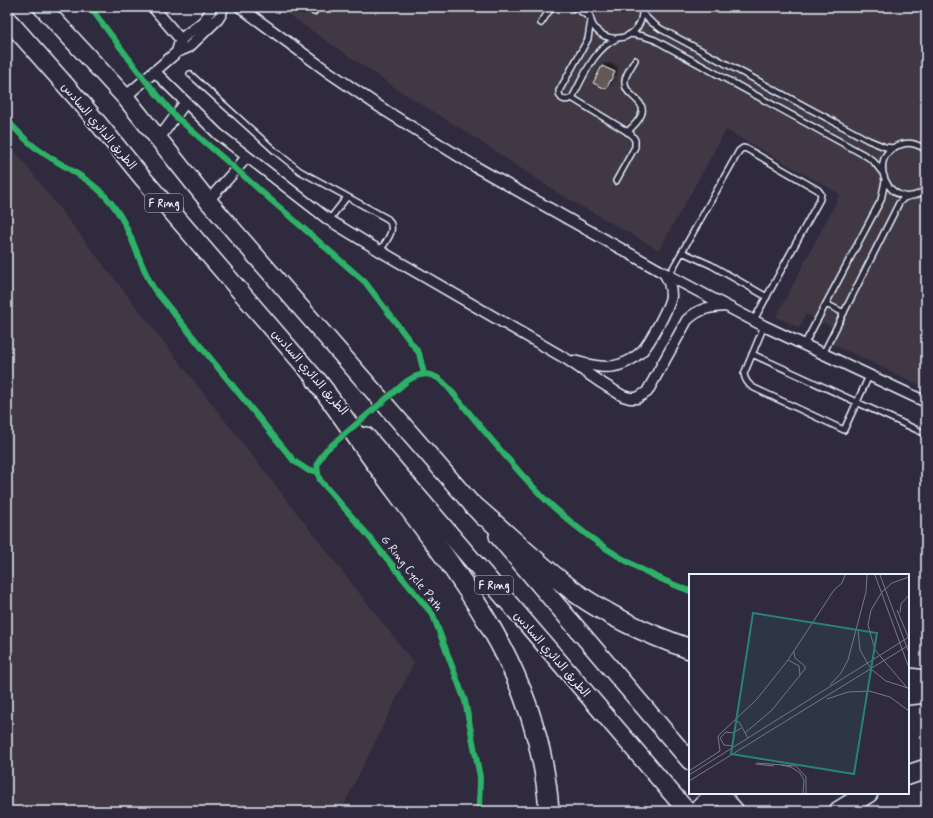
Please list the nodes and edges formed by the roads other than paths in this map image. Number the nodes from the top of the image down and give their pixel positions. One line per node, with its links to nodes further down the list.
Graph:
1 (42, 7): 16 (highway, F Ring)
2 (55, 7): 16 (street)
3 (153, 7): 19 (street)
4 (211, 7): 19 (street)
5 (223, 7): 20 (street)
6 (240, 7): 42 (street)
7 (309, 7): 12 (lane)
8 (555, 7): 15 (lane)
9 (572, 7): 13 (lane)
10 (590, 7): 13 (lane)
11 (642, 10): 17 (lane); 29 (lane)
12 (314, 12)
13 (590, 19): 18 (lane); 25 (lane)
14 (8, 21): 54 (highway, الطريق الدائري السادس / F Ring)
15 (540, 22)
16 (66, 34): 24 (highway, F Ring)
17 (630, 34): 18 (lane); 32 (lane)
18 (618, 38): 25 (lane)
19 (181, 40): 20 (street)
20 (177, 52): 22 (street)
21 (635, 60): 27 (lane)
22 (154, 71): 24 (street); 26 (street)
23 (190, 74): 37 (lane)
24 (125, 97): 28 (highway, F Ring)
25 (572, 98): 27 (lane)
26 (185, 103): 28 (street); 31 (street)
27 (627, 132): 33 (lane)
28 (158, 140): 38 (highway, F Ring)
29 (894, 148): 30 (lane); 32 (lane)
30 (926, 150)
31 (247, 157): 38 (street); 39 (street)
32 (882, 172): 34 (lane)
33 (616, 181)
34 (885, 181): 36 (lane); 44 (lane)
35 (925, 190): 36 (lane)
36 (911, 196): 46 (lane)
37 (347, 197): 39 (lane); 40 (lane)
38 (208, 201): 58 (highway, F Ring)
39 (329, 220): 40 (street)
40 (380, 251): 52 (street)
41 (682, 252): 42 (lane); 43 (lane); 43 (lane)
42 (667, 274): 45 (street); 52 (street)
43 (767, 297): 47 (lane)
44 (826, 304): 46 (lane); 49 (lane)
45 (726, 306): 47 (street); 52 (street)
46 (844, 313): 51 (lane)
47 (754, 320): 48 (street)
48 (764, 326): 49 (street); 50 (lane)
49 (804, 345): 51 (street)
50 (752, 354): 55 (lane); 55 (lane)
51 (823, 354): 53 (street)
52 (568, 360)
53 (869, 376): 55 (lane); 56 (street)
54 (318, 382): 70 (highway); 71 (highway, الطريق الدائري السادس / F Ring)
55 (857, 402): 57 (lane)
56 (926, 402)
57 (926, 434)
58 (474, 506): 59 (highway); 64 (highway, F Ring)
59 (689, 649)
60 (909, 678): 61 (highway)
61 (926, 680)
62 (926, 693): 63 (highway)
63 (909, 695)
64 (689, 760)
65 (926, 769): 66 (highway)
66 (909, 775)
67 (716, 794): 72 (highway)
68 (718, 794): 73 (highway)
69 (866, 794): 74 (highway)
70 (549, 811)
71 (687, 811)
72 (698, 811)
73 (735, 811)
74 (839, 811)

